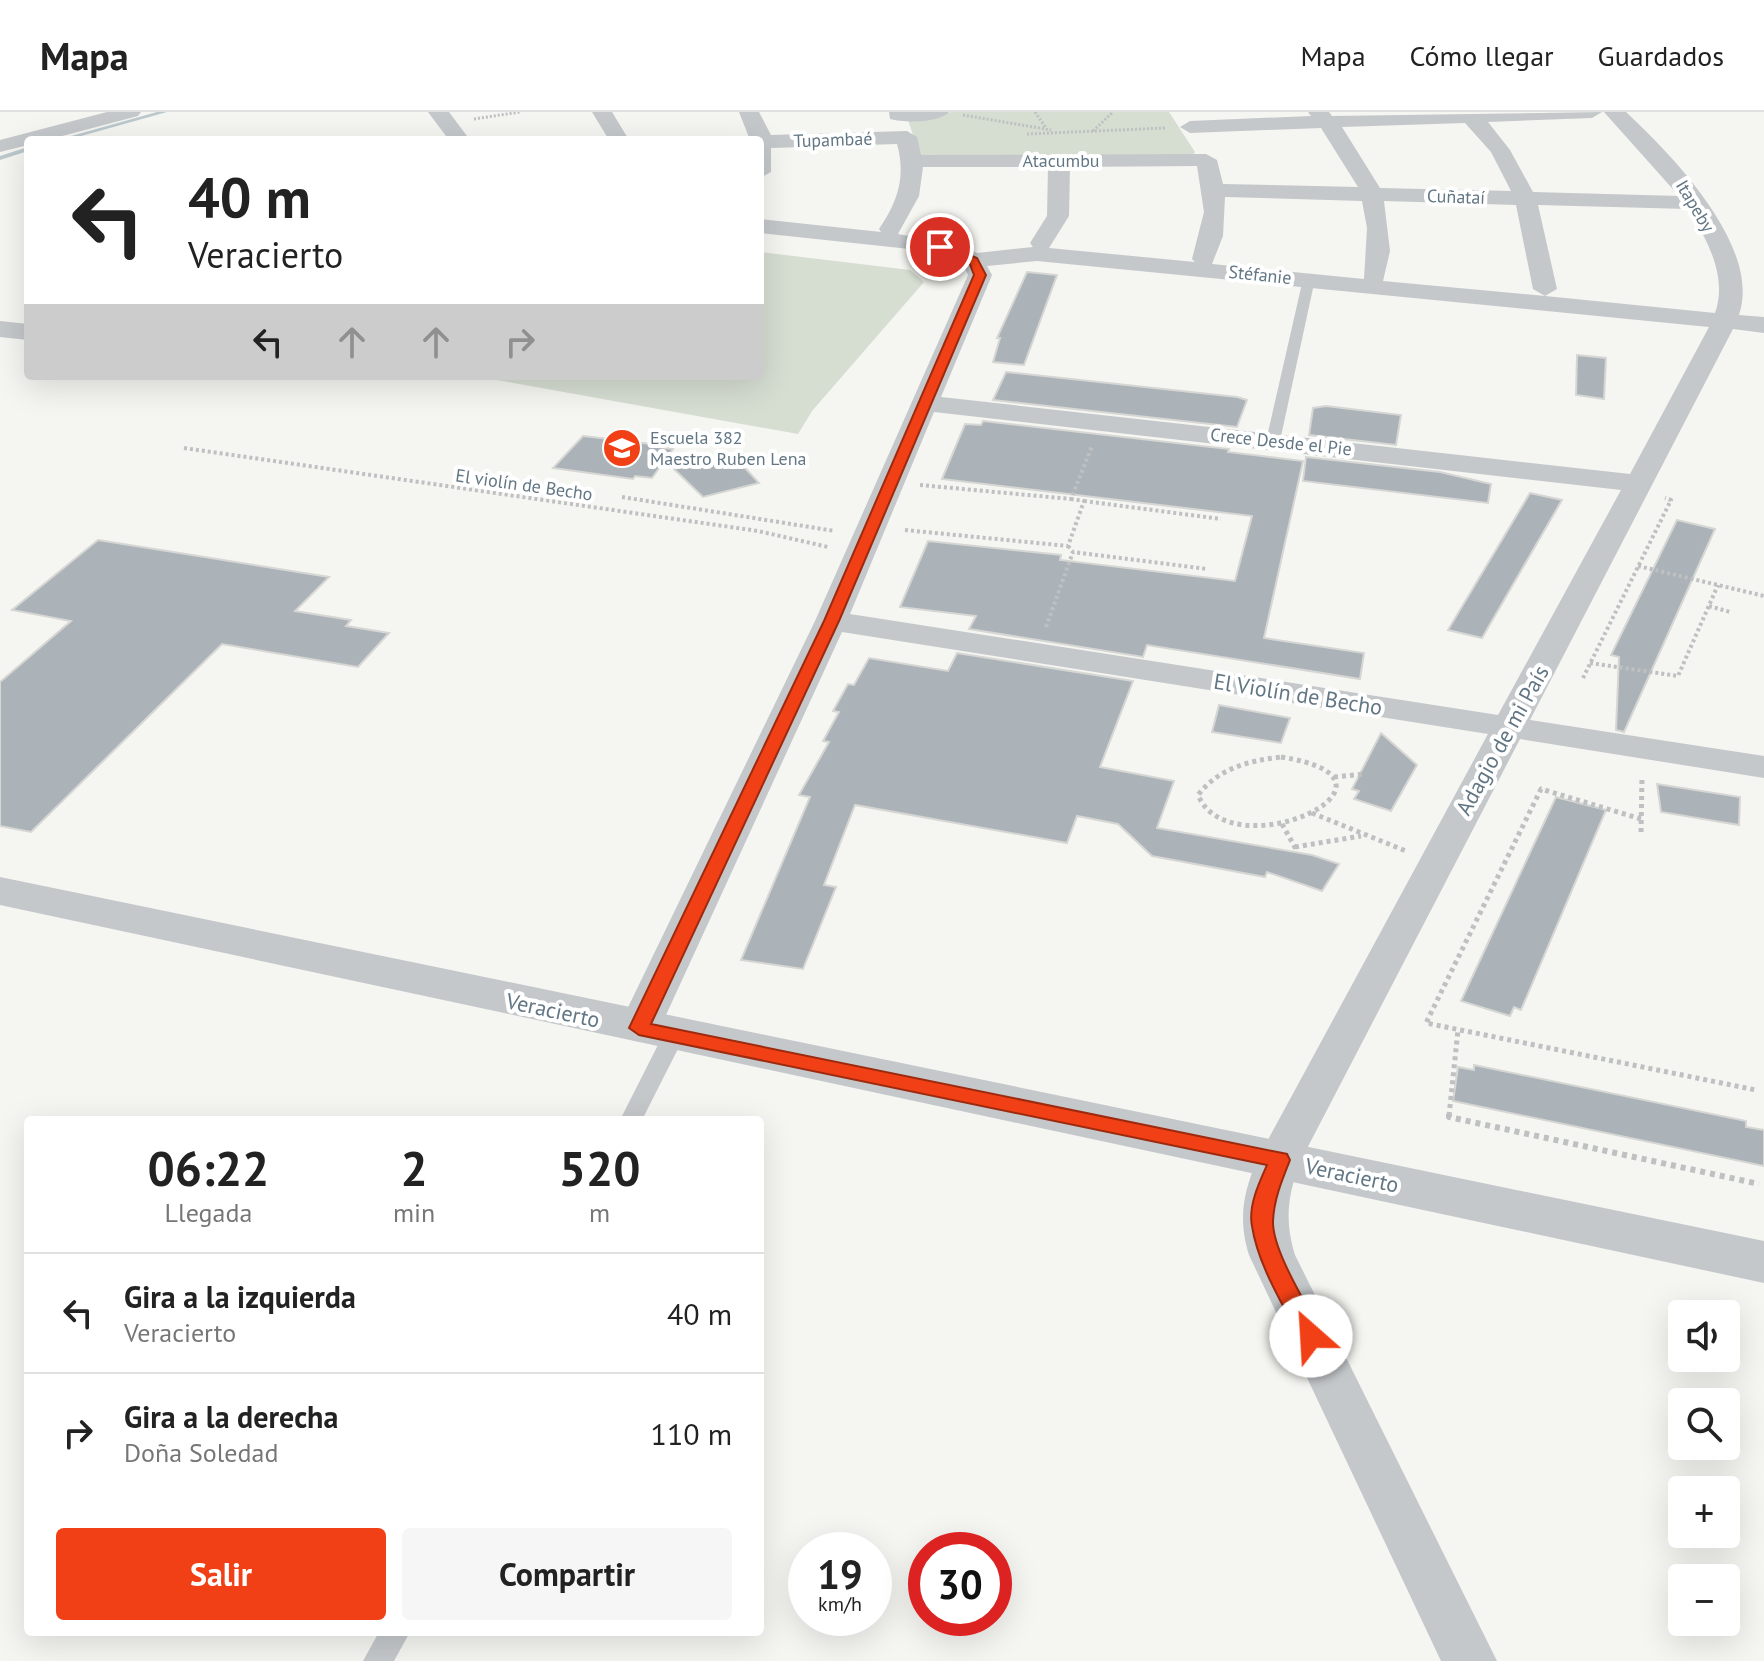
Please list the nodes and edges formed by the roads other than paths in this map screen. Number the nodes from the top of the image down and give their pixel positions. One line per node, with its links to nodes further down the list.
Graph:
1 (131, 112): 11 (street)
2 (602, 112): 12 (street)
3 (749, 112): 13 (street)
4 (939, 112): 7 (street)
5 (1592, 112): 8 (street)
6 (1614, 112): 24 (street, Itapeby)
7 (896, 114): 14 (street)
8 (1468, 114): 9 (street); 23 (street)
9 (1322, 117): 10 (street); 22 (street)
10 (1184, 120): 18 (street)
11 (39, 136)
12 (617, 136)
13 (759, 136)
14 (907, 137): 16 (street, Tupambaé); 19 (street)
15 (24, 140): 17 (street)
16 (764, 142)
17 (0, 146)
18 (1206, 160): 20 (street, Atacumbu); 21 (street)
19 (915, 161): 20 (street, Atacumbu); 26 (street)
20 (1059, 161): 27 (street)
21 (1216, 190): 22 (street, Cuñataí); 28 (street)
22 (1372, 195): 23 (street, Cuñataí); 30 (street)
23 (1527, 199): 24 (street, Cuñataí); 32 (street)
24 (1696, 203): 33 (street, Itapeby)
25 (764, 226): 29 (street, Stéfanie)
26 (890, 229)
27 (1042, 243)
28 (1204, 259)
29 (973, 260): 31 (street, Stéfanie); 37 (street)
30 (1374, 276)
31 (1309, 279): 33 (street, Stéfanie); 38 (lane)
32 (1545, 289)
33 (1725, 321): 34 (street, Stéfanie); 39 (street, Adagio de mi País)
34 (1764, 325)
35 (0, 329): 36 (street)
36 (24, 332)
37 (924, 403): 38 (street, Crece Desde el Pie); 40 (street)
38 (1273, 441): 39 (street, Crece Desde el Pie)
39 (1635, 487): 41 (street, Adagio de mi País)
40 (831, 621): 41 (street, El Violín de Becho); 44 (street)
41 (1507, 727): 42 (street, El Violín de Becho); 46 (street, Adagio de mi País)
42 (1764, 767)
43 (0, 891): 44 (street, Veracierto)
44 (657, 1032): 45 (lane); 46 (street, Veracierto)
45 (632, 1116)
46 (1279, 1160): 47 (street, Veracierto); 50 (street, Adagio de mi País)
47 (1764, 1262)
48 (393, 1636): 49 (lane)
49 (378, 1661)
50 (1469, 1661)

